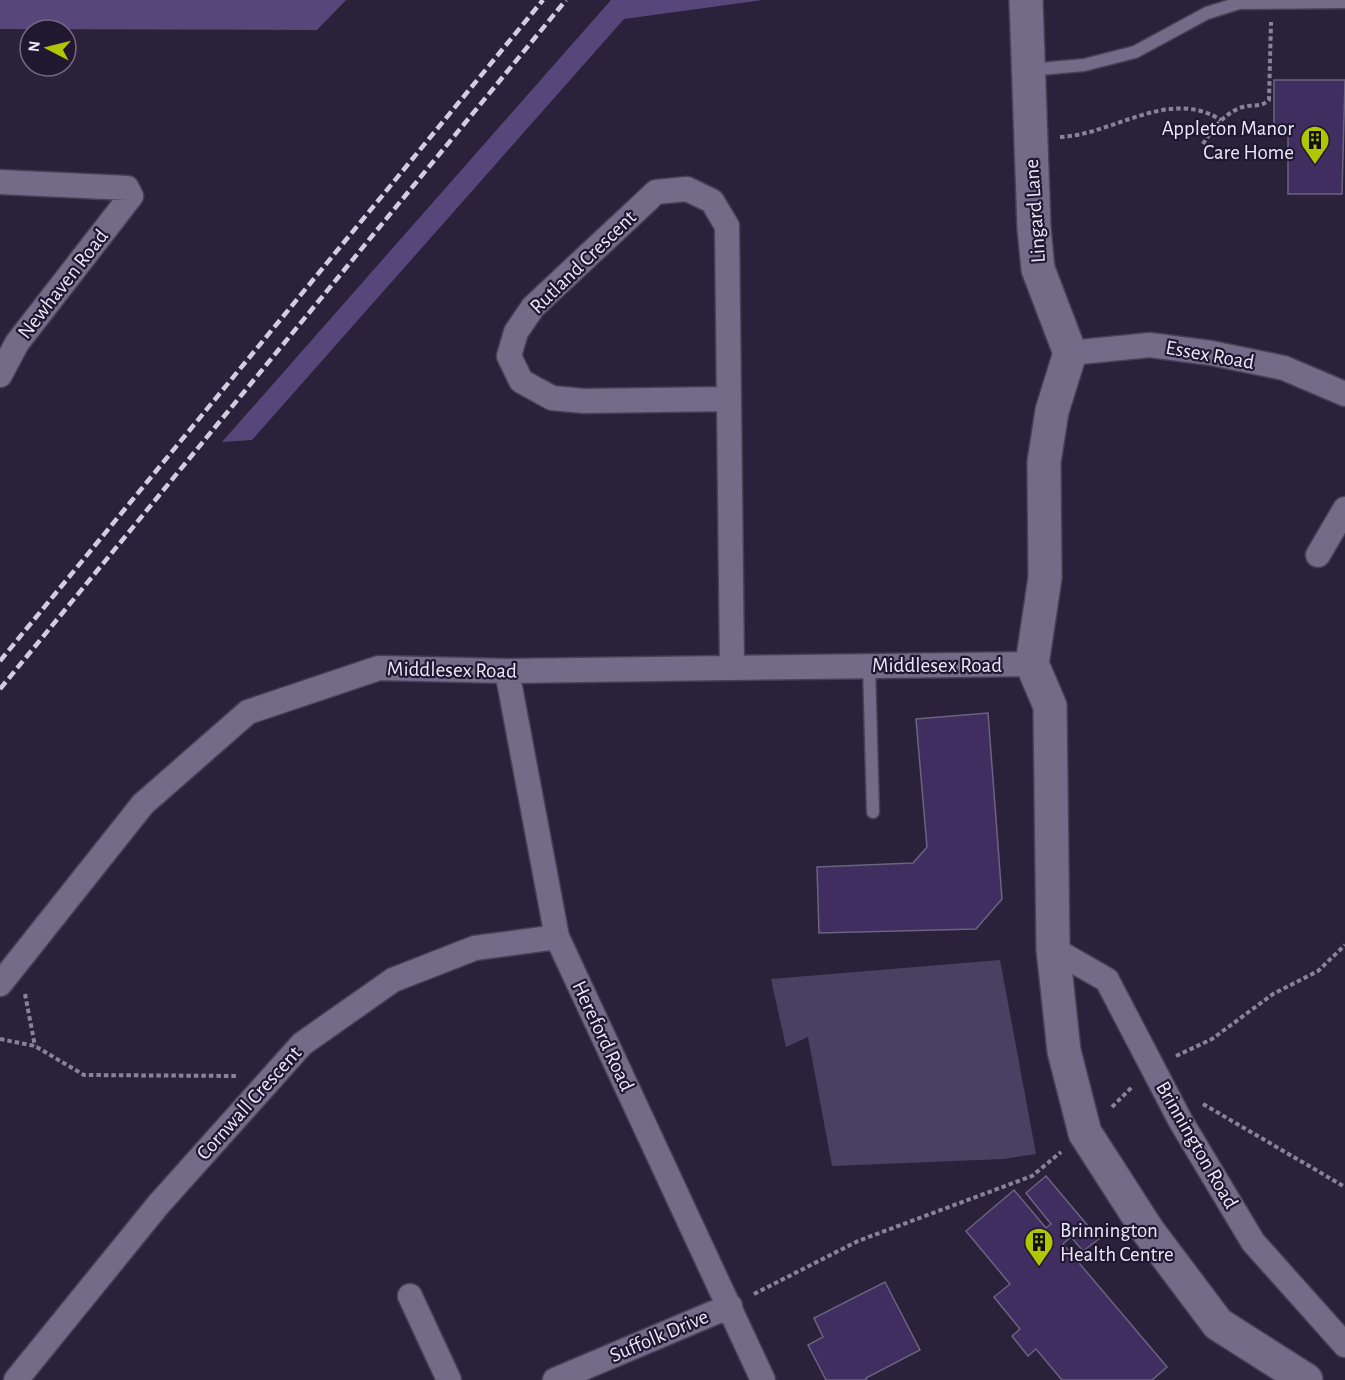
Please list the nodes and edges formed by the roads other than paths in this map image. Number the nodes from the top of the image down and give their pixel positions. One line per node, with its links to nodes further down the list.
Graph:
1 (1026, 0): 3 (street, Lingard Lane)
2 (1345, 2): 3 (lane)
3 (1028, 70): 5 (street, Lingard Lane)
4 (0, 182): 6 (street, Newhaven Road)
5 (1070, 353): 7 (street, Essex Road); 11 (street)
6 (0, 375)
7 (1345, 394)
8 (728, 399): 8 (street, Rutland Crescent); 13 (street, Rutland Crescent)
9 (1345, 509): 10 (street)
10 (1318, 555)
11 (1032, 664): 12 (street, Middlesex Road); 17 (street)
12 (868, 665): 13 (street, Middlesex Road); 15 (lane)
13 (732, 666): 14 (street, Middlesex Road)
14 (507, 671): 16 (street, Hereford Road); 18 (street, Middlesex Road)
15 (873, 812)
16 (557, 937): 20 (street, Hereford Road); 22 (street, Cornwall Crescent)
17 (1053, 949): 21 (street, Brinnington Road); 26 (street)
18 (0, 984)
19 (410, 1296): 23 (street)
20 (730, 1306): 24 (street, Suffolk Drive); 25 (street, Hereford Road)
21 (1345, 1345)
22 (16, 1380)
23 (449, 1380)
24 (555, 1380)
25 (763, 1380)
26 (1306, 1380)

